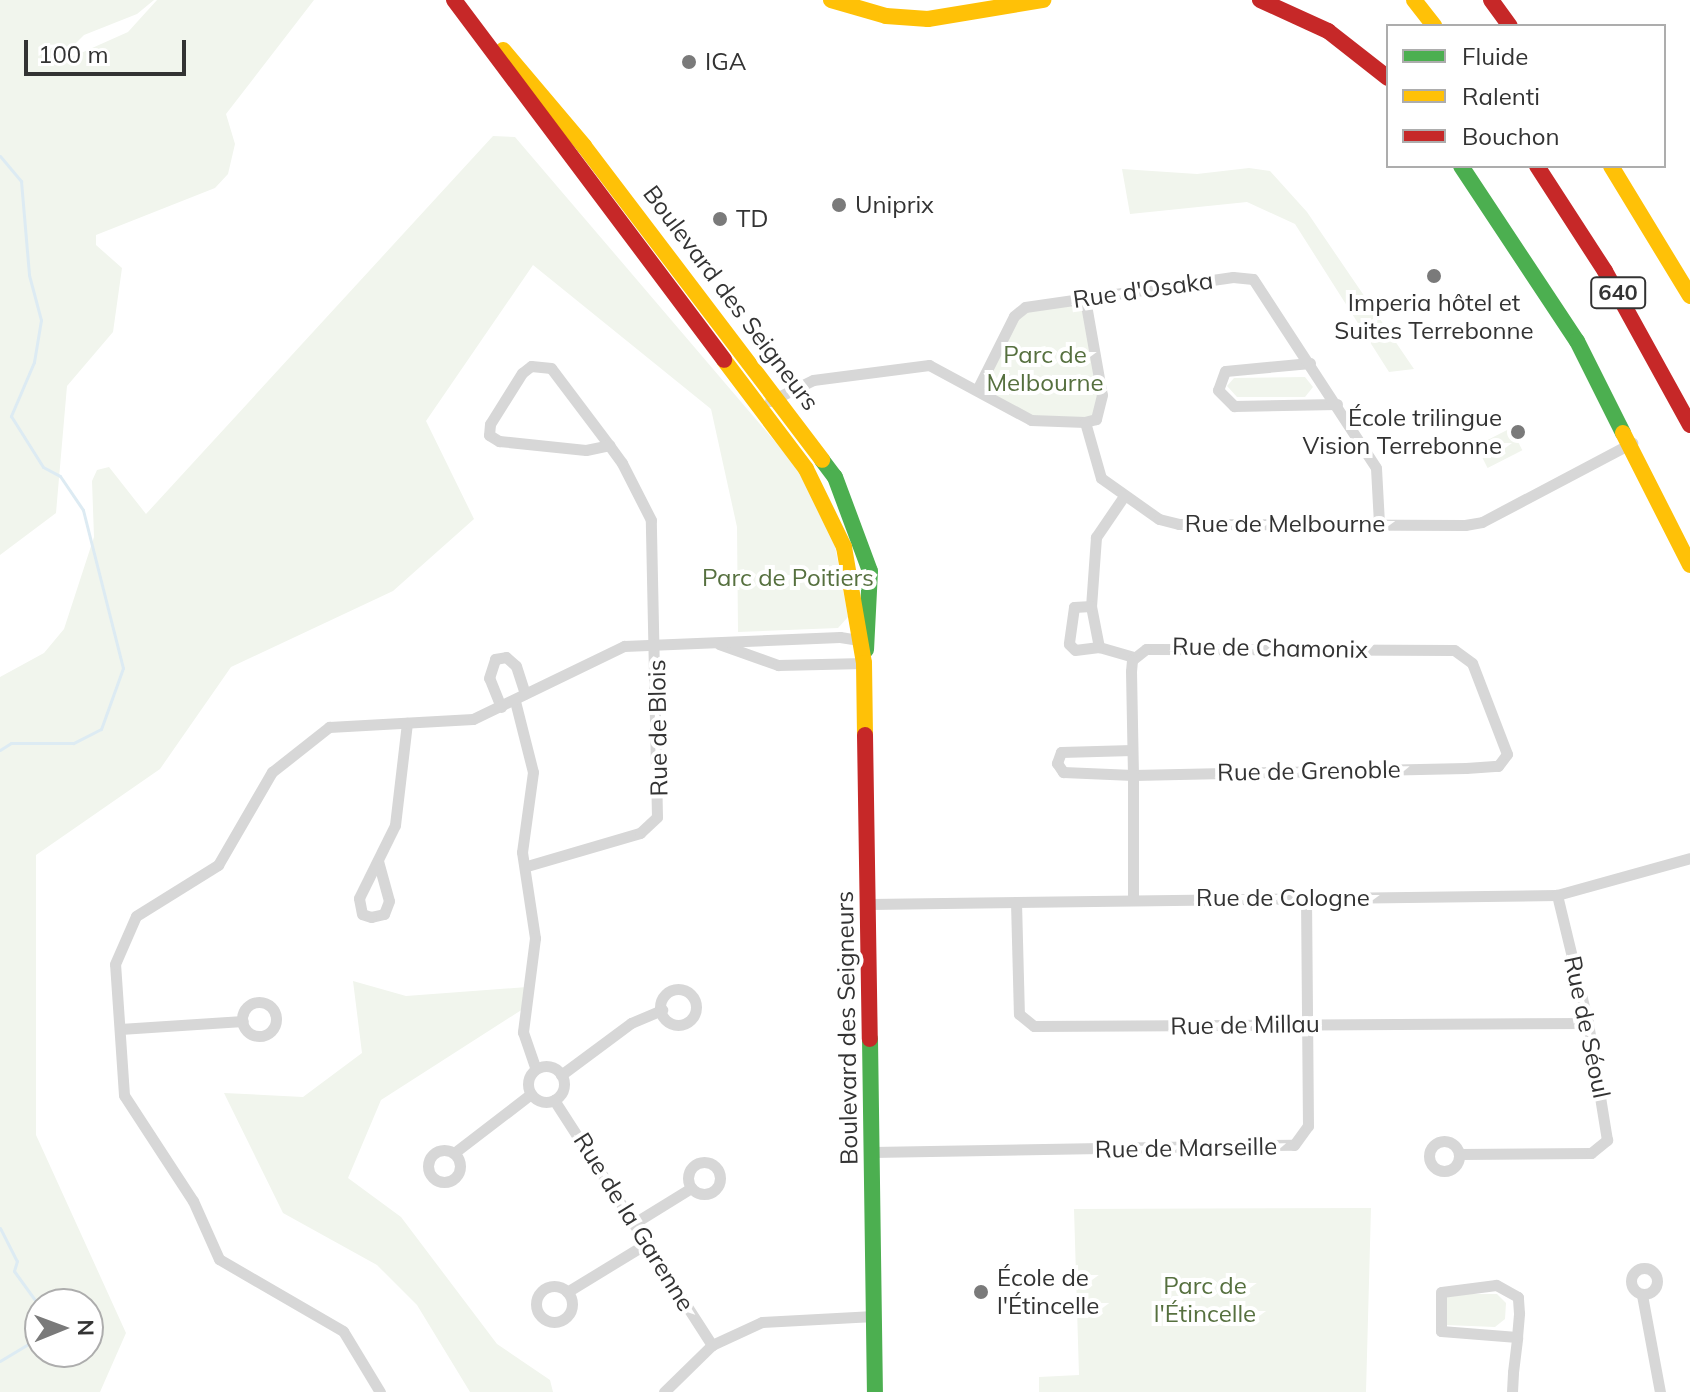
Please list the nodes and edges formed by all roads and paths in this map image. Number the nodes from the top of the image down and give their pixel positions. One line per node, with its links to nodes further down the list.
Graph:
1 (454, 0): 20 (main road, Boulevard des Seigneurs)
2 (465, 0): 18 (main road, Boulevard des Seigneurs)
3 (831, 0): 4 (main road)
4 (1043, 0)
5 (1260, 0): 10 (main road)
6 (1414, 0): 8 (main road)
7 (1491, 0): 9 (main road)
8 (1432, 24)
9 (1509, 24)
10 (1386, 76)
11 (1462, 168): 23 (main road)
12 (1538, 168): 22 (main road, 640)
13 (1612, 168): 14 (main road, 640)
14 (1690, 296)
15 (1085, 299): 16 (street, Rue d'Osaka); 17 (street, Rue d'Osaka); 21 (street)
16 (1310, 363): 19 (street, Rue d'Osaka); 19 (street)
17 (978, 388): 18 (street); 21 (street)
18 (776, 396): 20 (street); 30 (main road, Boulevard des Seigneurs)
19 (1337, 404): 26 (street, Rue d'Osaka)
20 (759, 408): 30 (main road, Boulevard des Seigneurs)
21 (1085, 422): 25 (street, Rue de Melbourne)
22 (1690, 425)
23 (1632, 443): 26 (street, Rue de Melbourne); 27 (main road)
24 (609, 445): 24 (street, Rue de Blois); 29 (street, Rue de Blois)
25 (1124, 496): 26 (street, Rue de Melbourne); 28 (street)
26 (1379, 524)
27 (1690, 565)
28 (1091, 606): 32 (street); 32 (street)
29 (657, 641): 31 (street); 35 (street); 43 (street, Rue de Blois)
30 (863, 641): 31 (street); 34 (main road, Boulevard des Seigneurs)
31 (715, 643): 34 (street)
32 (1099, 647): 33 (street)
33 (1135, 657): 38 (street); 39 (street, Rue de Chamonix)
34 (864, 663): 48 (main road, Boulevard des Seigneurs)
35 (520, 698): 36 (street); 36 (street); 43 (street)
36 (501, 707): 37 (street)
37 (407, 723): 42 (street); 53 (street)
38 (1132, 750): 40 (street); 40 (street, Rue de Grenoble)
39 (1485, 768): 40 (street, Rue de Grenoble)
40 (1133, 775): 46 (street)
41 (1690, 858): 44 (street, Rue de Cologne)
42 (378, 861)
43 (527, 866): 54 (street)
44 (1557, 895): 45 (street, Rue de Cologne); 51 (street, Rue de Séoul)
45 (1306, 898): 46 (street, Rue de Cologne); 52 (street, Rue de Marseille)
46 (1133, 899): 47 (street, Rue de Cologne)
47 (1016, 902): 48 (street, Rue de Cologne); 52 (street, Rue de Millau)
48 (870, 904): 58 (main road, Boulevard des Seigneurs)
49 (662, 1010): 55 (street)
50 (243, 1021): 53 (street)
51 (1588, 1023): 52 (street, Rue de Millau); 60 (street, Rue de Séoul)
52 (1308, 1024): 58 (street, Rue de Marseille)
53 (120, 1029): 70 (street)
54 (536, 1069): 55 (street); 56 (street)
55 (561, 1075): 57 (street)
56 (531, 1094): 57 (street); 59 (street)
57 (554, 1100): 62 (street, Rue de la Garenne)
58 (872, 1152): 66 (main road, Boulevard des Seigneurs)
59 (454, 1153)
60 (1459, 1154)
61 (691, 1188): 62 (street)
62 (636, 1222): 63 (street, Rue de la Garenne)
63 (649, 1242): 64 (street); 68 (street, Rue de la Garenne)
64 (567, 1292)
65 (1642, 1295): 73 (street)
66 (874, 1316): 68 (street); 71 (main road, Boulevard des Seigneurs)
67 (1517, 1337): 67 (street); 72 (street)
68 (712, 1345): 69 (street)
69 (667, 1391)
70 (380, 1392)
71 (875, 1392)
72 (1512, 1392)
73 (1660, 1392)

